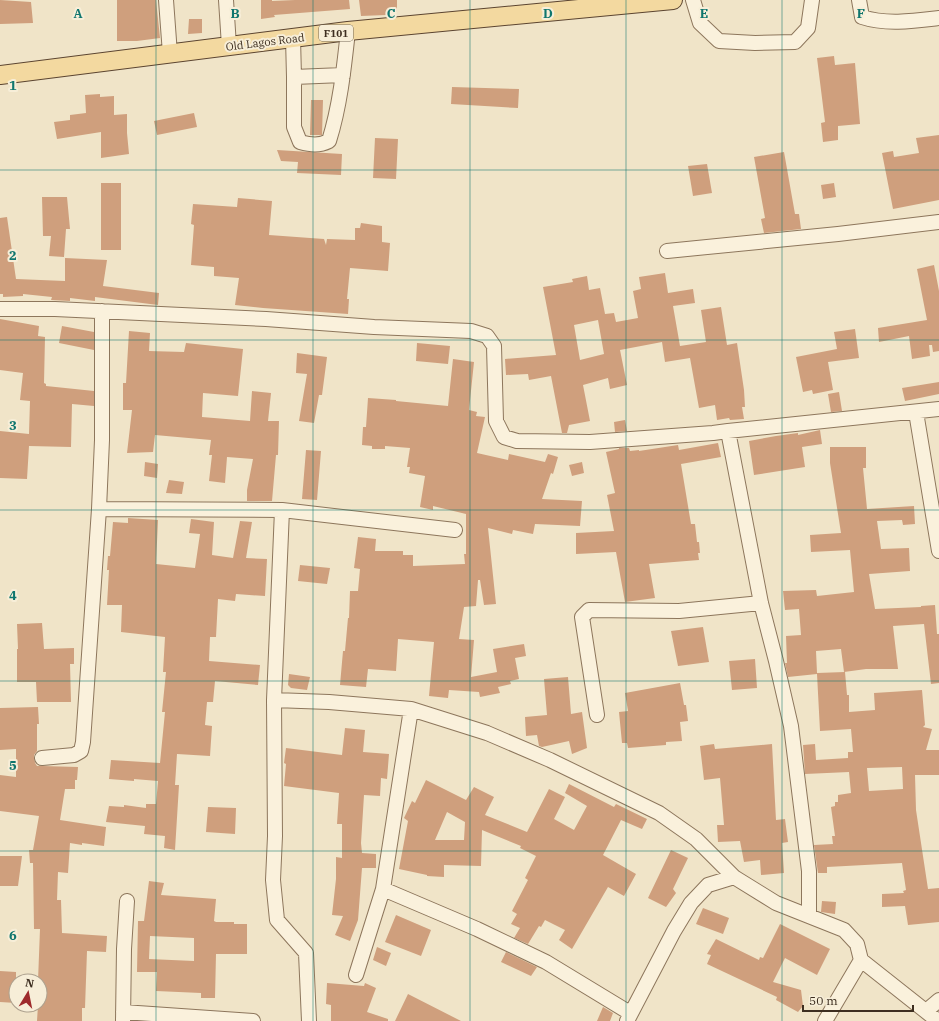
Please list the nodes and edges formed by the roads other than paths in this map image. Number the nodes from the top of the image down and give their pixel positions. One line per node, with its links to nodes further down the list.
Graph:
1 (166, 0): 11 (street)
2 (226, 0): 10 (street)
3 (674, 0): 8 (main road, Old Lagos Road / F101)
4 (693, 0): 5 (street)
5 (812, 0)
6 (860, 0): 7 (street)
7 (939, 18)
8 (348, 31): 9 (main road, Old Lagos Road / F101); 13 (street)
9 (292, 38): 10 (main road, Old Lagos Road / F101); 14 (street)
10 (229, 46): 11 (main road, Old Lagos Road / F101)
11 (170, 54): 12 (main road, Old Lagos Road / F101)
12 (0, 75)
13 (343, 75): 14 (street); 14 (street)
14 (294, 77)
15 (939, 222): 16 (street)
16 (667, 251)
17 (0, 309): 18 (street)
18 (102, 311): 21 (street); 22 (street)
19 (939, 409): 20 (street)
20 (916, 412): 21 (street); 25 (street)
21 (728, 431): 26 (street)
22 (99, 509): 23 (street); 30 (street)
23 (282, 510): 24 (street); 27 (street)
24 (455, 530)
25 (939, 551)
26 (761, 603): 29 (street); 34 (street)
27 (274, 700): 28 (street); 42 (street)
28 (411, 709): 31 (street); 32 (street)
29 (597, 715)
30 (42, 758)
31 (734, 877): 34 (street); 40 (street)
32 (383, 889): 36 (street); 40 (street)
33 (127, 901): 39 (street)
34 (809, 916): 35 (street)
35 (860, 960): 38 (street); 43 (street)
36 (356, 975)
37 (939, 1000): 38 (street)
38 (926, 1011): 44 (street)
39 (123, 1017): 41 (street)
40 (628, 1017)
41 (253, 1021)
42 (309, 1021)
43 (825, 1021)
44 (938, 1021)

